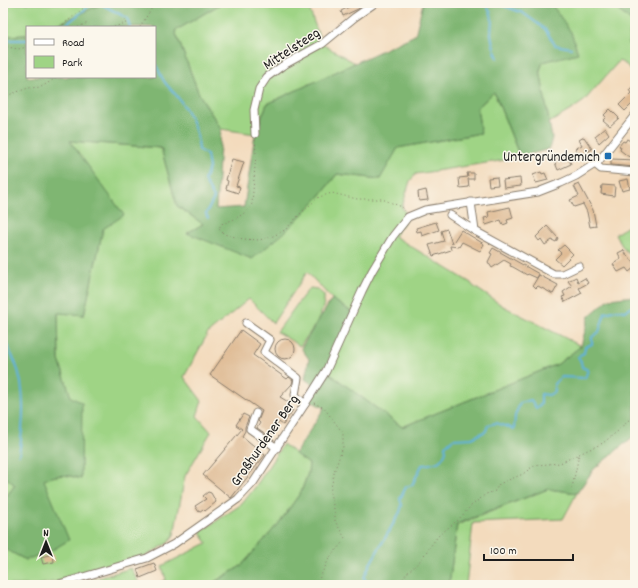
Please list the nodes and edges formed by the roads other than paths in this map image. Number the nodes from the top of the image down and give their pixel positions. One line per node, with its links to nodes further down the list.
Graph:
1 (376, 3): 3 (street, Mittelsteeg)
2 (635, 115): 4 (street)
3 (255, 134)
4 (595, 164): 5 (street); 6 (street)
5 (635, 172)
6 (471, 202): 8 (street); 11 (street, Großhurdener Berg)
7 (450, 215): 8 (street)
8 (475, 231): 9 (street)
9 (579, 266)
10 (246, 323): 11 (street)
11 (307, 402): 13 (street, Großhurdener Berg)
12 (256, 413): 13 (street)
13 (277, 448): 14 (street, Großhurdener Berg)
14 (56, 585)

